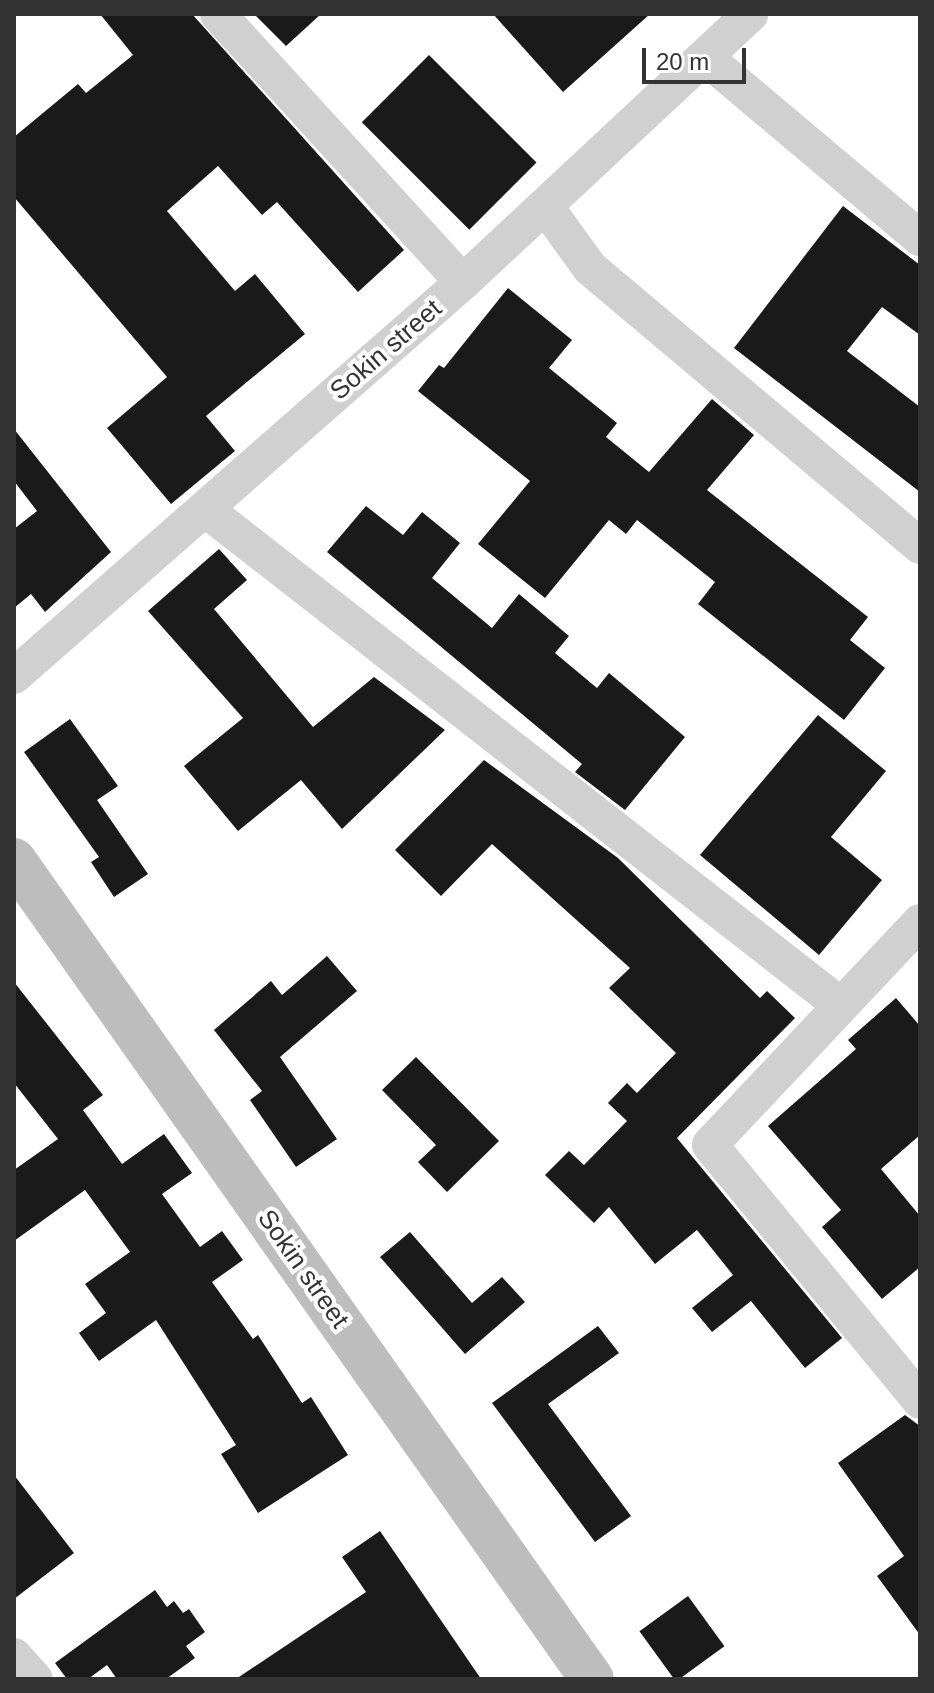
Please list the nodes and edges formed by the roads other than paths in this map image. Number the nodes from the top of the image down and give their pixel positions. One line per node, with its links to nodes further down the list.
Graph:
1 (218, 14): 6 (street)
2 (733, 19): 3 (street, Sokin street)
3 (705, 57): 4 (street, Sokin street); 5 (street)
4 (546, 207): 6 (street, Sokin street); 8 (street)
5 (920, 238)
6 (463, 282): 7 (street, Sokin street)
7 (205, 509): 9 (street, Sokin street); 12 (street)
8 (920, 546)
9 (14, 676)
10 (14, 860): 16 (street, Sokin street)
11 (920, 922): 12 (street)
12 (839, 1004): 13 (street)
13 (920, 1401)
14 (14, 1656): 15 (street)
15 (35, 1679)
16 (592, 1679)

